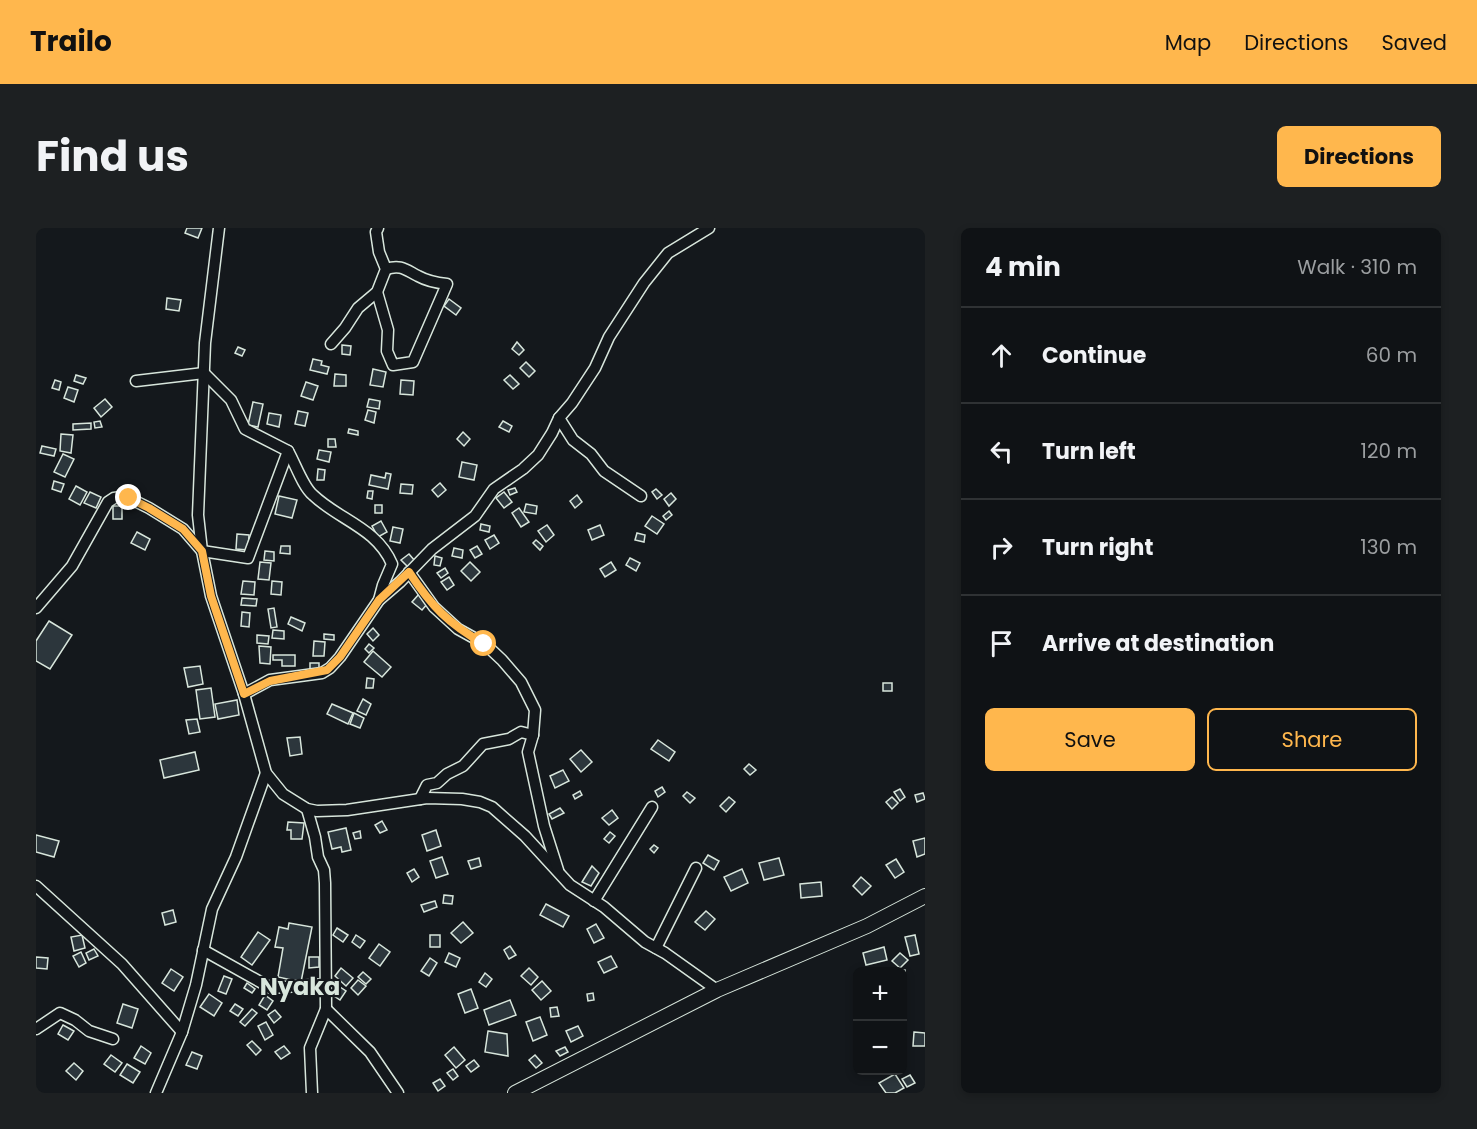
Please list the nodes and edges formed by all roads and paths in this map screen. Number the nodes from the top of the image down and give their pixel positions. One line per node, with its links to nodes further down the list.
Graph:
1 (219, 228): 7 (street)
2 (378, 228): 4 (street)
3 (709, 228): 9 (street)
4 (386, 269): 5 (street); 5 (street)
5 (377, 292): 6 (street)
6 (331, 344)
7 (204, 373): 8 (street); 10 (street); 12 (street)
8 (136, 381)
9 (559, 418): 11 (street); 13 (street)
10 (288, 451): 12 (street); 14 (street)
11 (641, 496)
12 (202, 551): 15 (street); 16 (street)
13 (409, 572): 14 (street); 17 (street)
14 (379, 600): 16 (street)
15 (36, 608)
16 (244, 694): 18 (street)
17 (533, 735): 19 (street); 23 (street)
18 (266, 773): 21 (street); 28 (street)
19 (420, 799): 21 (street); 23 (street)
20 (652, 807): 26 (street)
21 (307, 808): 29 (street)
22 (696, 868): 27 (street)
23 (559, 873): 26 (street)
24 (36, 885): 33 (street)
25 (925, 896): 30 (street)
26 (594, 901): 27 (street)
27 (656, 948): 30 (street)
28 (202, 950): 29 (street); 33 (street)
29 (326, 984): 31 (street)
30 (717, 990): 38 (street)
31 (326, 1009): 36 (street); 37 (street)
32 (36, 1029): 34 (street)
33 (182, 1032): 35 (street)
34 (113, 1039)
35 (156, 1093)
36 (312, 1093)
37 (398, 1093)
38 (515, 1093)

